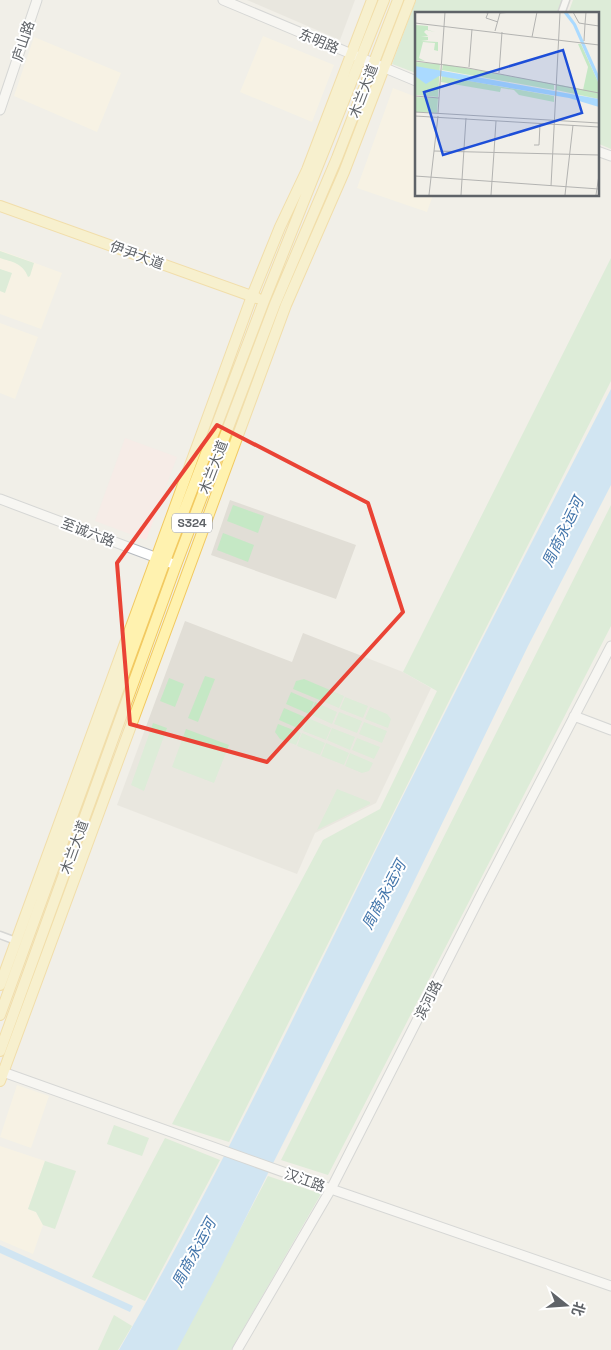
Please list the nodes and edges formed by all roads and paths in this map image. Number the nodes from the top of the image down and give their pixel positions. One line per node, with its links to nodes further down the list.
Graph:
1 (37, 0): 13 (street, 庐山路)
2 (223, 0): 9 (street, 东明路)
3 (372, 0): 9 (main road)
4 (384, 0): 9 (main road, 木兰大道 / S324)
5 (398, 0): 10 (main road, 木兰大道 / S324)
6 (410, 0): 11 (main road)
7 (566, 0): 8 (street)
8 (562, 12)
9 (356, 57): 10 (street, 东明路); 17 (main road); 18 (main road, 木兰大道 / S324)
10 (374, 65): 11 (street, 东明路); 19 (main road, 木兰大道 / S324)
11 (384, 69): 12 (street, 东明路); 31 (main road)
12 (415, 82)
13 (0, 110)
14 (598, 151): 15 (street)
15 (611, 156)
16 (0, 206): 17 (main road, 伊尹大道)
17 (252, 296): 18 (main road, 伊尹大道); 21 (main road)
18 (264, 301): 19 (main road, 伊尹大道); 21 (main road, 木兰大道 / S324)
19 (275, 304): 22 (main road, 木兰大道 / S324)
20 (0, 498): 21 (street, 至诚六路)
21 (160, 559): 22 (street, 至诚六路); 27 (main road); 29 (main road, 木兰大道 / S324)
22 (176, 565): 30 (main road, 木兰大道 / S324)
23 (611, 646): 24 (street, 滨河路)
24 (574, 716): 25 (street); 32 (street, 滨河路)
25 (611, 730)
26 (0, 935): 27 (street)
27 (16, 941): 28 (main road)
28 (0, 985)
29 (0, 1015)
30 (0, 1051)
31 (1, 1075): 32 (street, 汉江路)
32 (332, 1189): 33 (street, 汉江路); 34 (street, 滨河路)
33 (611, 1286)
34 (237, 1350)

